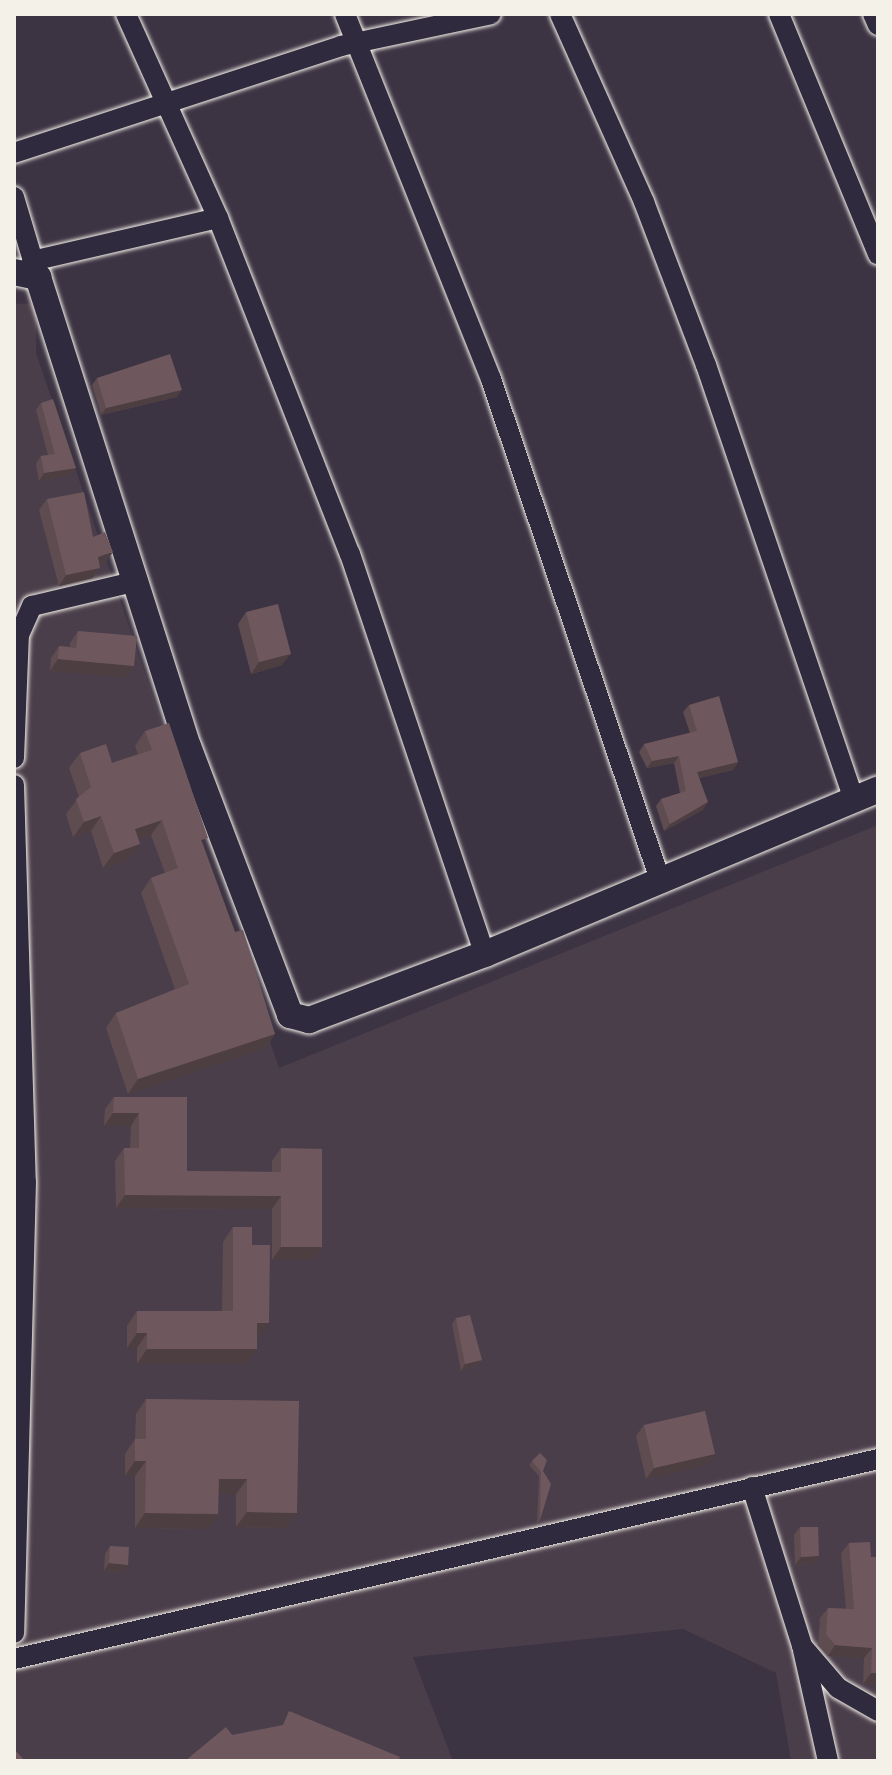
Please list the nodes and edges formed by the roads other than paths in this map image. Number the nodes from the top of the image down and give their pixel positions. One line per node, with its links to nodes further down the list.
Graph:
1 (126, 14): 9 (street)
2 (345, 14): 8 (street)
3 (491, 14): 8 (street)
4 (560, 14): 18 (street)
5 (779, 14): 13 (street)
6 (873, 14): 7 (street)
7 (878, 25)
8 (358, 42): 9 (street); 19 (street)
9 (163, 105): 10 (street); 12 (street)
10 (14, 153)
11 (14, 197): 14 (street)
12 (218, 218): 14 (street); 20 (street)
13 (878, 254)
14 (28, 270): 15 (main road)
15 (133, 582): 16 (street); 20 (main road)
16 (14, 758)
17 (14, 785): 23 (street)
18 (866, 795): 19 (main road)
19 (660, 880): 20 (main road)
20 (485, 954)
21 (878, 1459): 22 (street)
22 (752, 1487): 25 (street); 26 (street)
23 (18, 1502): 24 (street)
24 (14, 1633)
25 (802, 1646): 27 (street); 28 (street)
26 (14, 1659)
27 (878, 1711)
28 (828, 1761)

